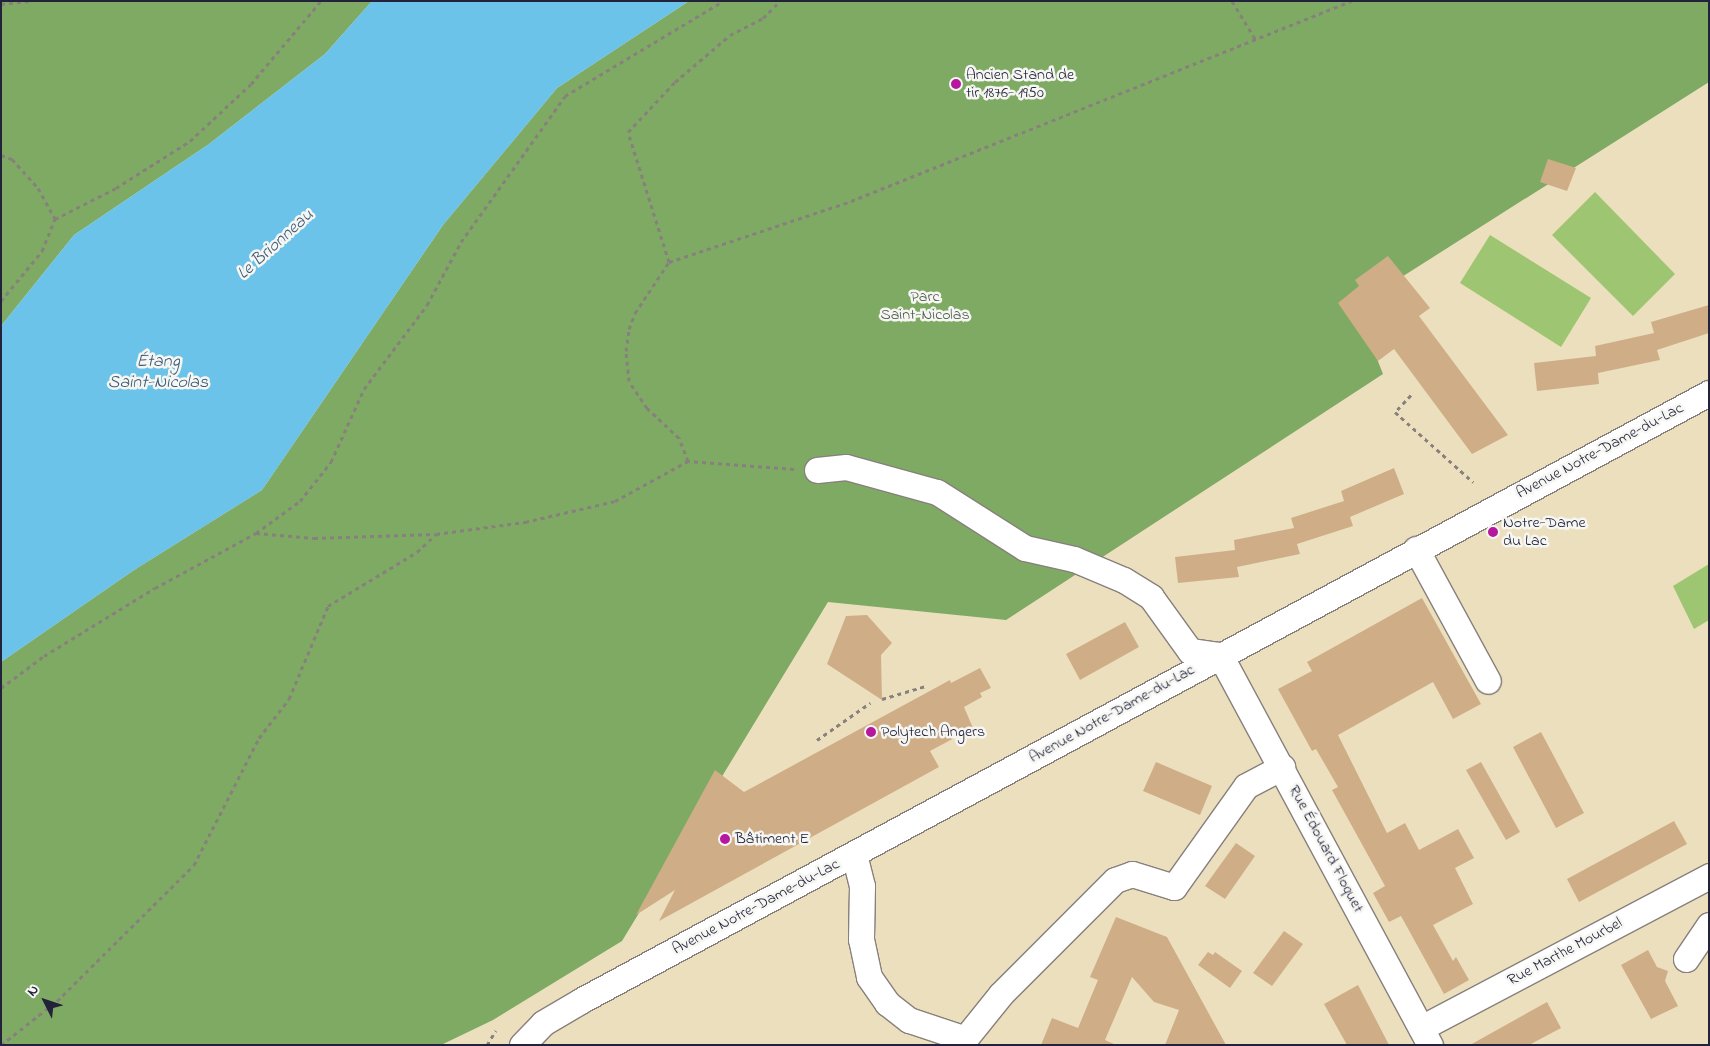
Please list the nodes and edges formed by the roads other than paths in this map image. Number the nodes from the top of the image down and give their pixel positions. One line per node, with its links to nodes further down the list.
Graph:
1 (1709, 393): 3 (street, Avenue Notre-Dame-du-Lac)
2 (817, 470): 4 (street)
3 (1416, 549): 4 (street, Avenue Notre-Dame-du-Lac); 5 (street)
4 (1220, 655): 6 (street, Rue Édouard Floquet); 7 (street, Avenue Notre-Dame-du-Lac)
5 (1488, 681)
6 (1282, 767): 11 (street, Rue Édouard Floquet); 12 (street)
7 (854, 854): 12 (street); 13 (street, Avenue Notre-Dame-du-Lac)
8 (1705, 874): 11 (street, Rue Marthe Mourbel)
9 (1709, 925): 10 (street)
10 (1686, 959)
11 (1426, 1036)
12 (962, 1041)
13 (522, 1045)

